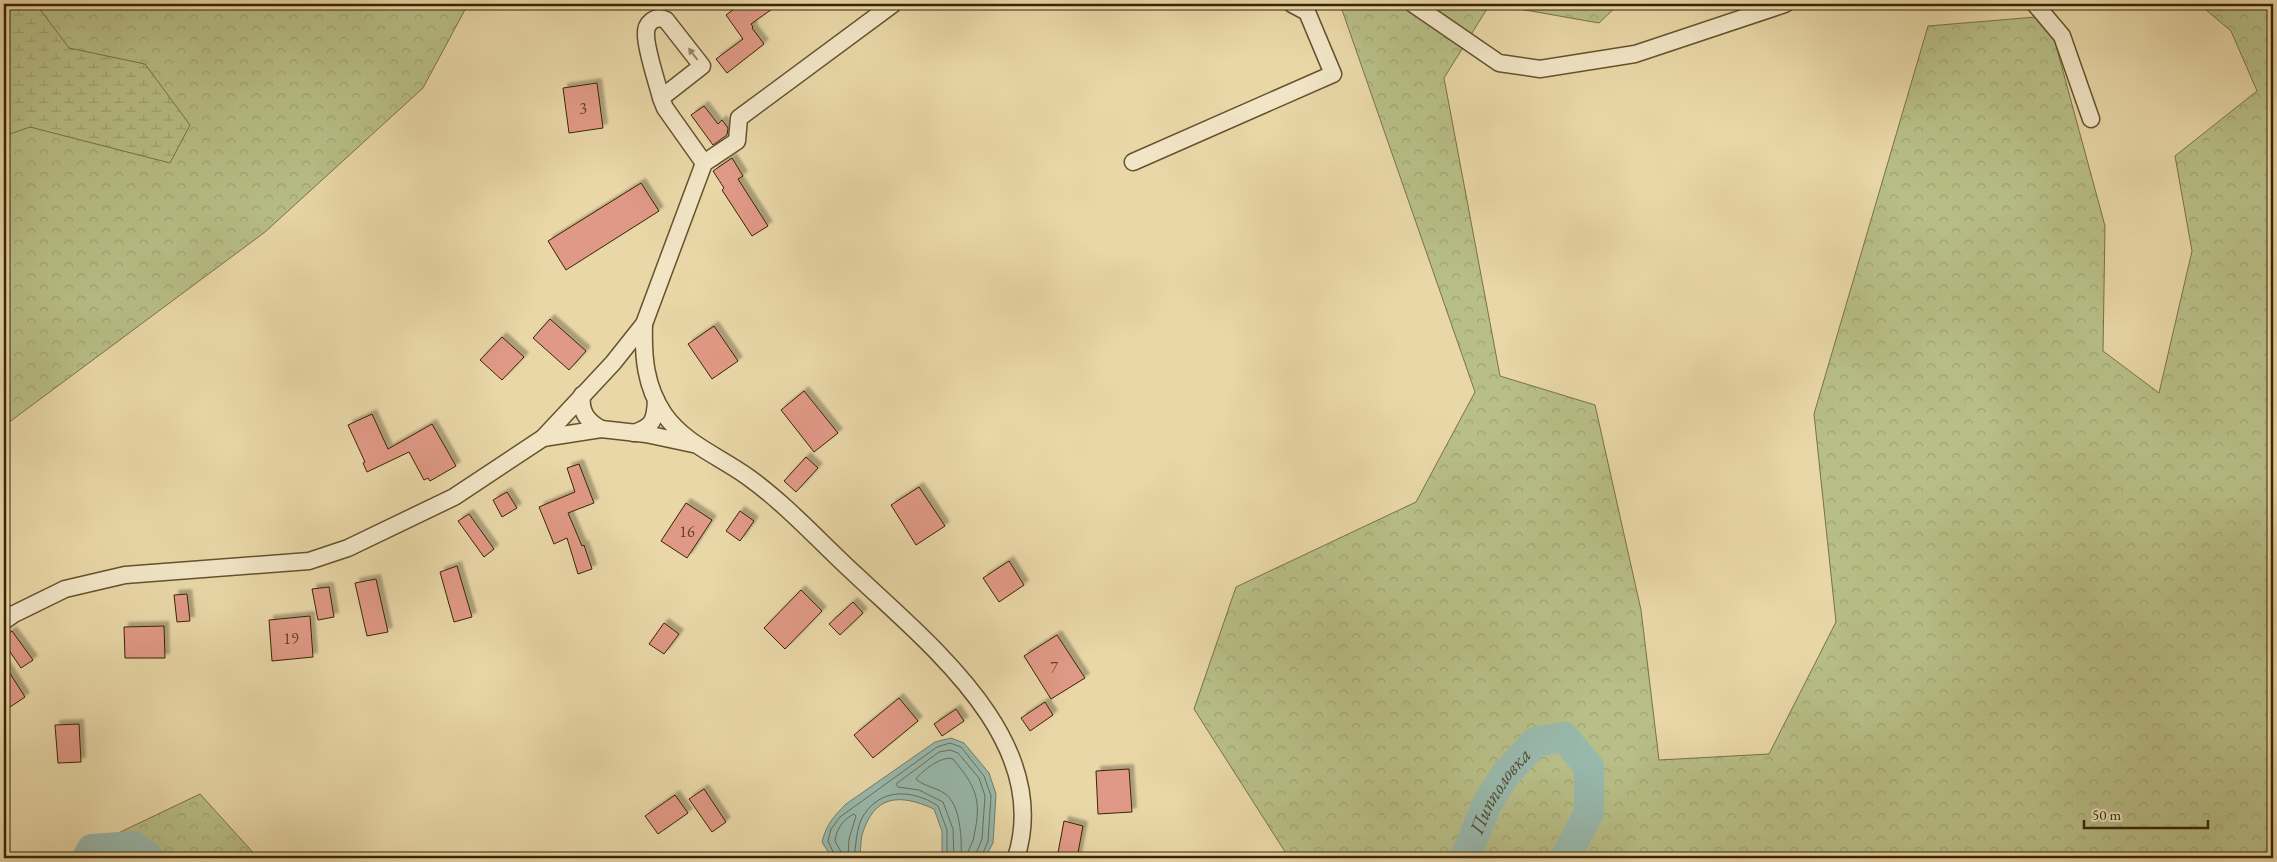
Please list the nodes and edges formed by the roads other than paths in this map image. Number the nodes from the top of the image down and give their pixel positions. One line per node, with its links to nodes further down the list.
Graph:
1 (893, 4): 9 (street)
2 (1292, 4): 8 (street)
3 (1413, 4): 4 (street)
4 (1786, 4)
5 (2035, 4): 7 (street)
6 (661, 98): 6 (street, one-way to 6); 9 (street)
7 (2091, 119)
8 (1133, 162)
9 (704, 163): 10 (street)
10 (644, 324): 11 (street); 12 (street)
11 (613, 363): 12 (street); 13 (street)
12 (647, 374): 14 (street)
13 (582, 395): 15 (street); 17 (street)
14 (656, 400): 16 (street); 18 (street)
15 (601, 429): 16 (street); 17 (street)
16 (634, 433): 18 (street)
17 (543, 438): 19 (street)
18 (693, 444): 20 (street)
19 (4, 622)
20 (1016, 858)

